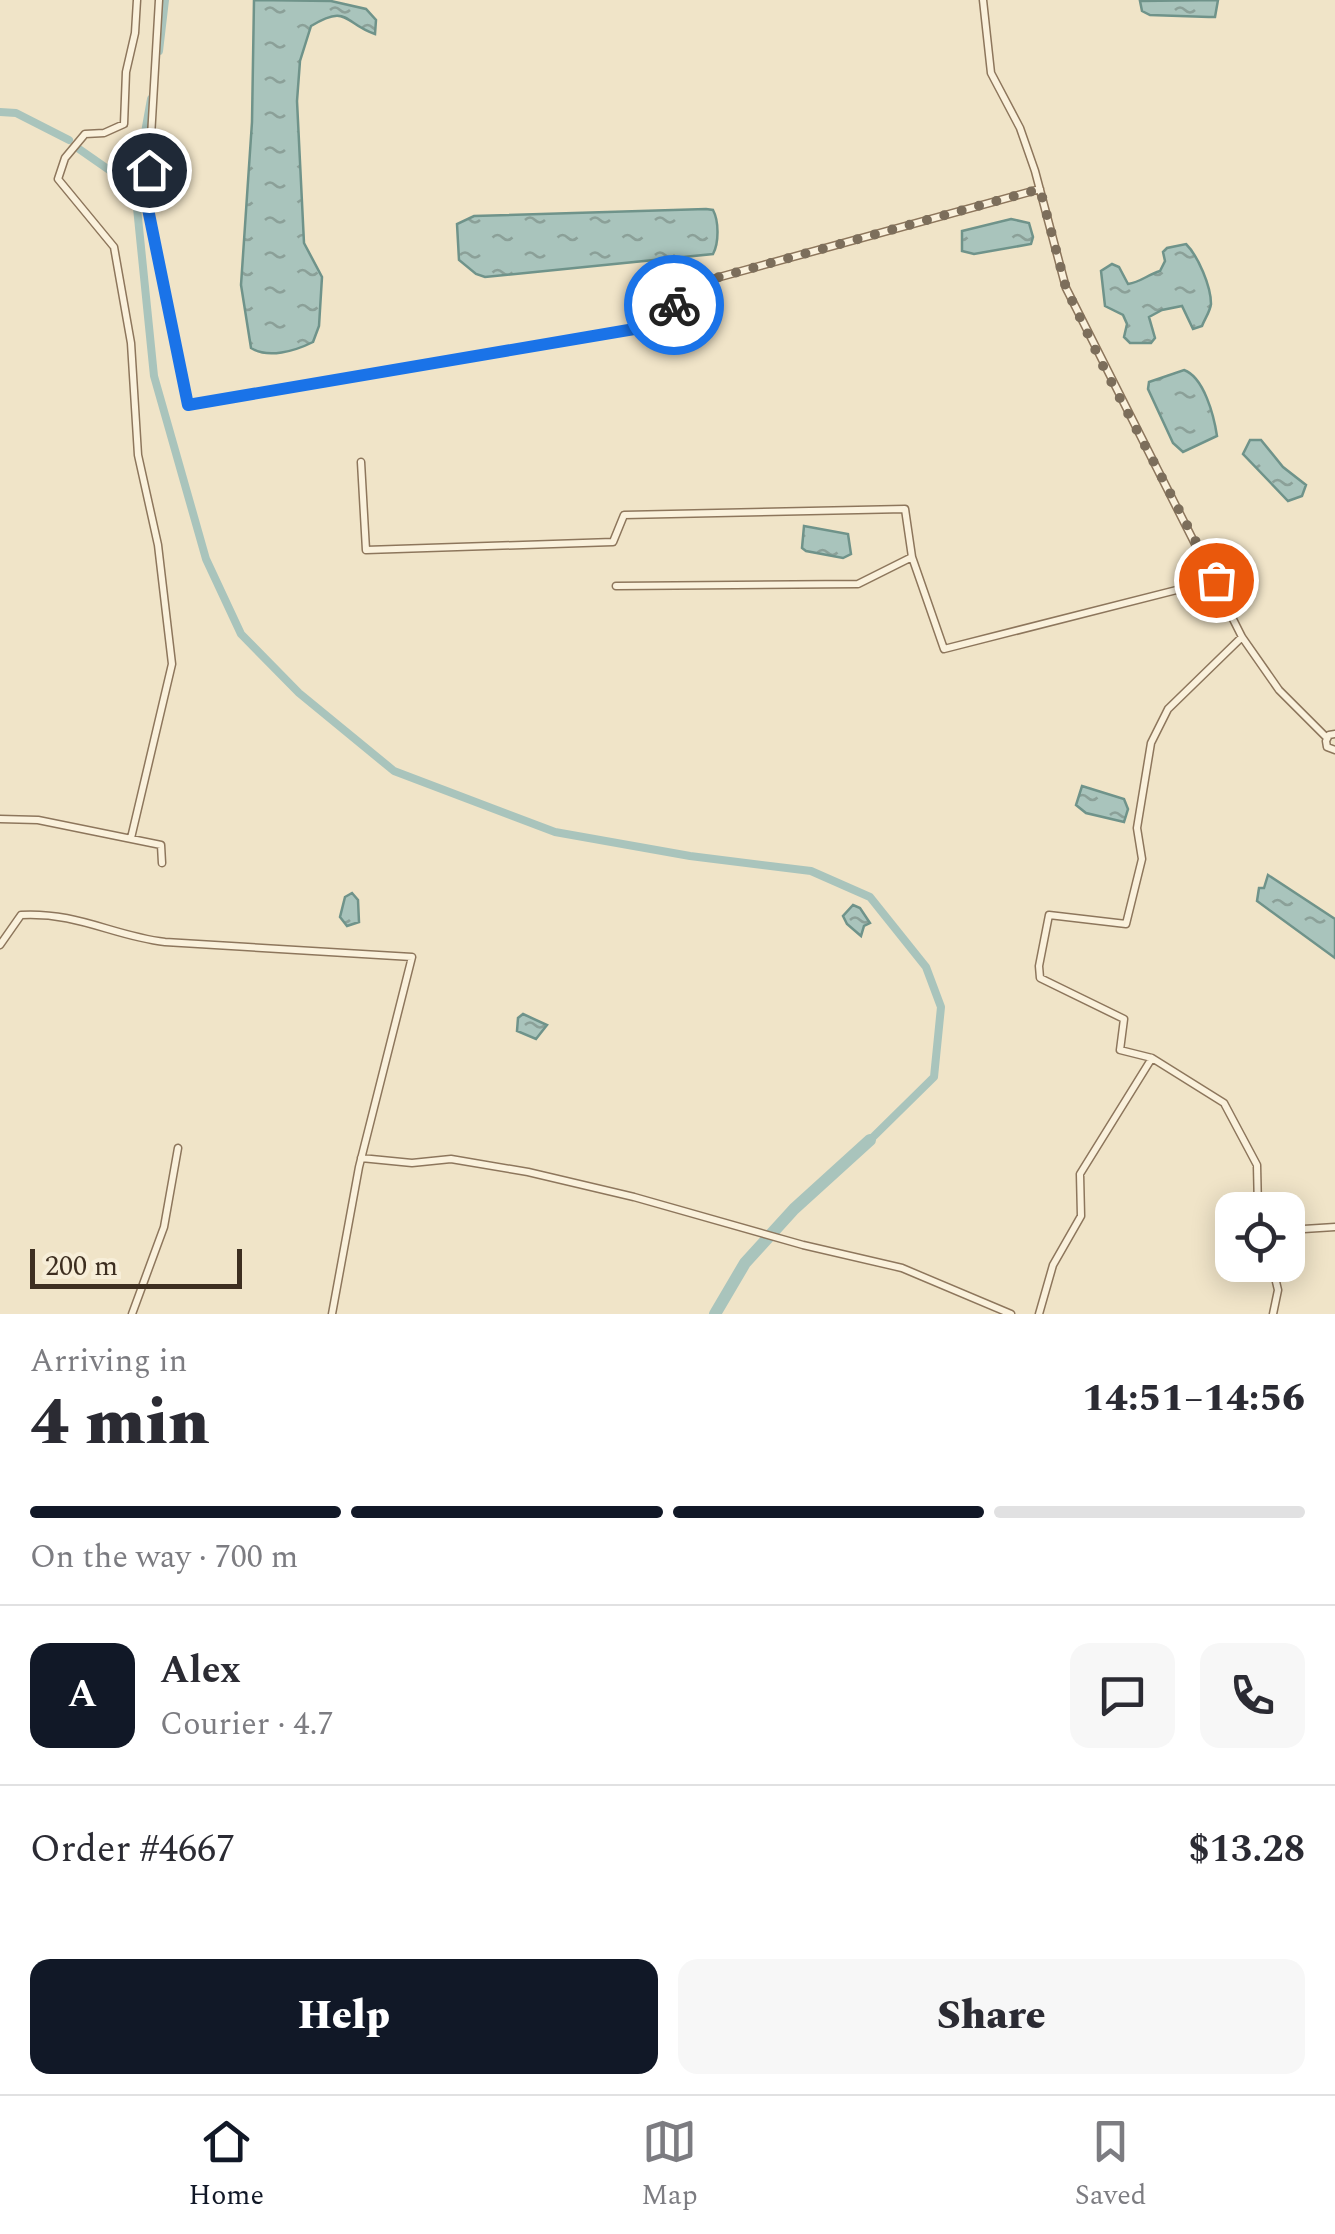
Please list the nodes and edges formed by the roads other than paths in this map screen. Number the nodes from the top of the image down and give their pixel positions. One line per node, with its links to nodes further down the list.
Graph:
1 (137, 0): 13 (street)
2 (159, 0): 4 (street)
3 (983, 0): 4 (street)
4 (1040, 189): 7 (street)
5 (361, 462): 6 (street)
6 (912, 557): 7 (street); 8 (street)
7 (1216, 580): 9 (street)
8 (616, 586)
9 (1242, 637): 10 (street); 16 (street)
10 (1331, 736): 11 (street)
11 (1335, 750)
12 (0, 818): 13 (street)
13 (131, 838): 14 (street)
14 (162, 863)
15 (0, 945): 18 (street)
16 (1152, 1058): 19 (street); 26 (street)
17 (178, 1148): 23 (street)
18 (362, 1158): 24 (street); 25 (street)
19 (1258, 1192)
20 (1335, 1227): 21 (street)
21 (1305, 1229)
22 (1276, 1282): 27 (street)
23 (132, 1314)
24 (332, 1314)
25 (1011, 1314)
26 (1039, 1314)
27 (1274, 1314)

